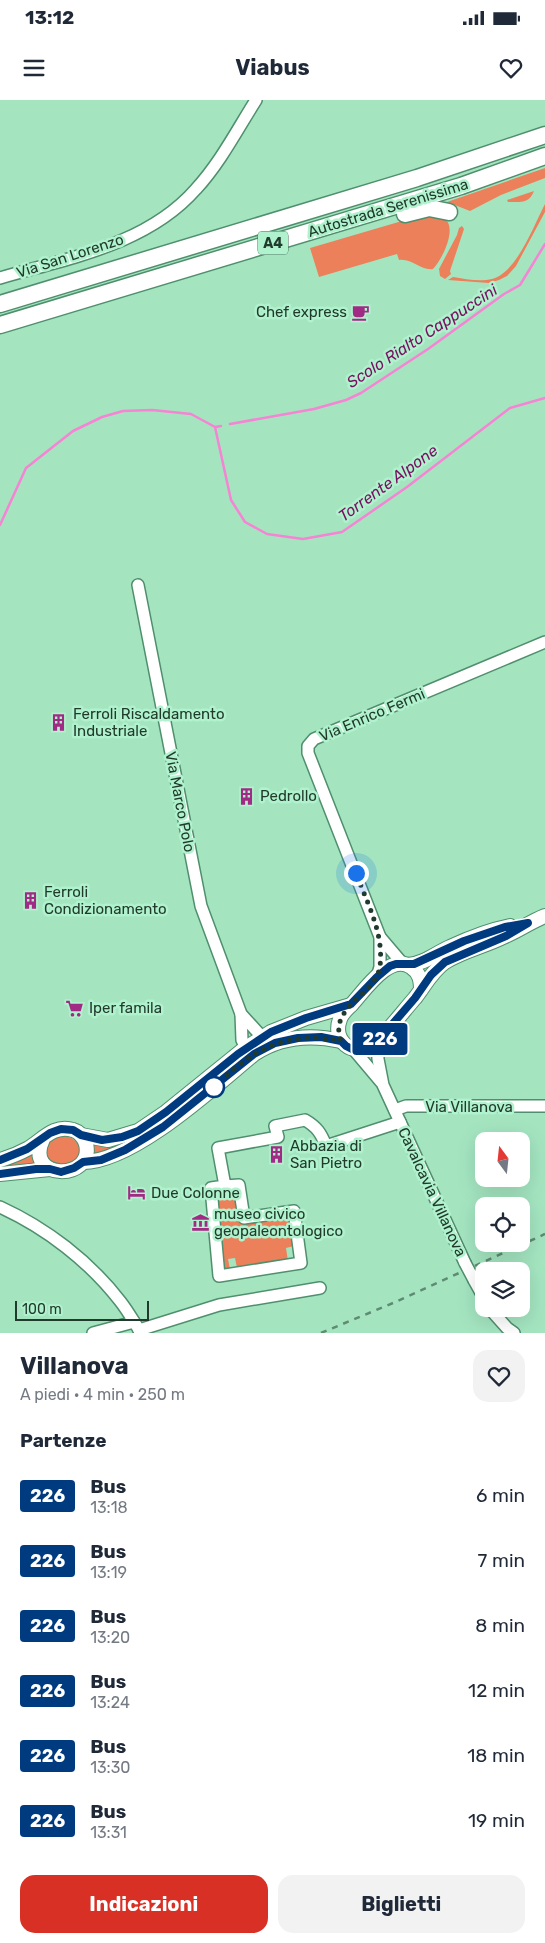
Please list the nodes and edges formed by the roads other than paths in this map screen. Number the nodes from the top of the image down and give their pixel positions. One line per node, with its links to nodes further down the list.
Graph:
1 (256, 100): 6 (street, Via San Lorenzo)
2 (545, 135): 7 (highway, Autostrada Serenissima / A4)
3 (545, 156): 5 (highway, Autostrada Serenissima / A4)
4 (449, 212): 5 (highway)
5 (326, 227): 8 (highway, Autostrada Serenissima / A4)
6 (0, 278)
7 (0, 304)
8 (0, 325)
9 (138, 585): 18 (street, Via Marco Polo)
10 (545, 642): 13 (street, Via Enrico Fermi)
11 (545, 916): 12 (main road)
12 (528, 923): 14 (main road); 16 (main road)
13 (380, 937): 14 (street, Via Enrico Fermi); 15 (street, Via Enrico Fermi)
14 (405, 964): 15 (main road); 16 (main road)
15 (377, 977): 17 (main road)
16 (421, 990): 21 (main road)
17 (351, 1004): 19 (main road); 20 (main road)
18 (241, 1014): 19 (street, Via Marco Polo); 22 (street, Via Marco Polo)
19 (262, 1037): 22 (main road)
20 (341, 1041): 23 (main road); 31 (main road)
21 (377, 1042): 23 (main road); 24 (street, Cavalcavia Villanova)
22 (246, 1048): 28 (main road)
23 (354, 1050): 24 (street, Cavalcavia Villanova)
24 (384, 1085): 26 (street, Cavalcavia Villanova)
25 (545, 1106): 26 (street, Via Villanova)
26 (394, 1110): 27 (street, Cavalcavia Villanova)
27 (400, 1122): 34 (street); 36 (street, Cavalcavia Villanova, bridge)
28 (81, 1135): 29 (main road); 31 (main road)
29 (43, 1139): 30 (main road); 32 (main road)
30 (0, 1160)
31 (83, 1162): 32 (main road)
32 (50, 1169): 33 (main road)
33 (0, 1174)
34 (225, 1186): 34 (street)
35 (0, 1207): 39 (street)
36 (475, 1282)
37 (320, 1288): 39 (street)
38 (497, 1317): 41 (street)
39 (138, 1328): 40 (street)
40 (93, 1333)
41 (514, 1333)

